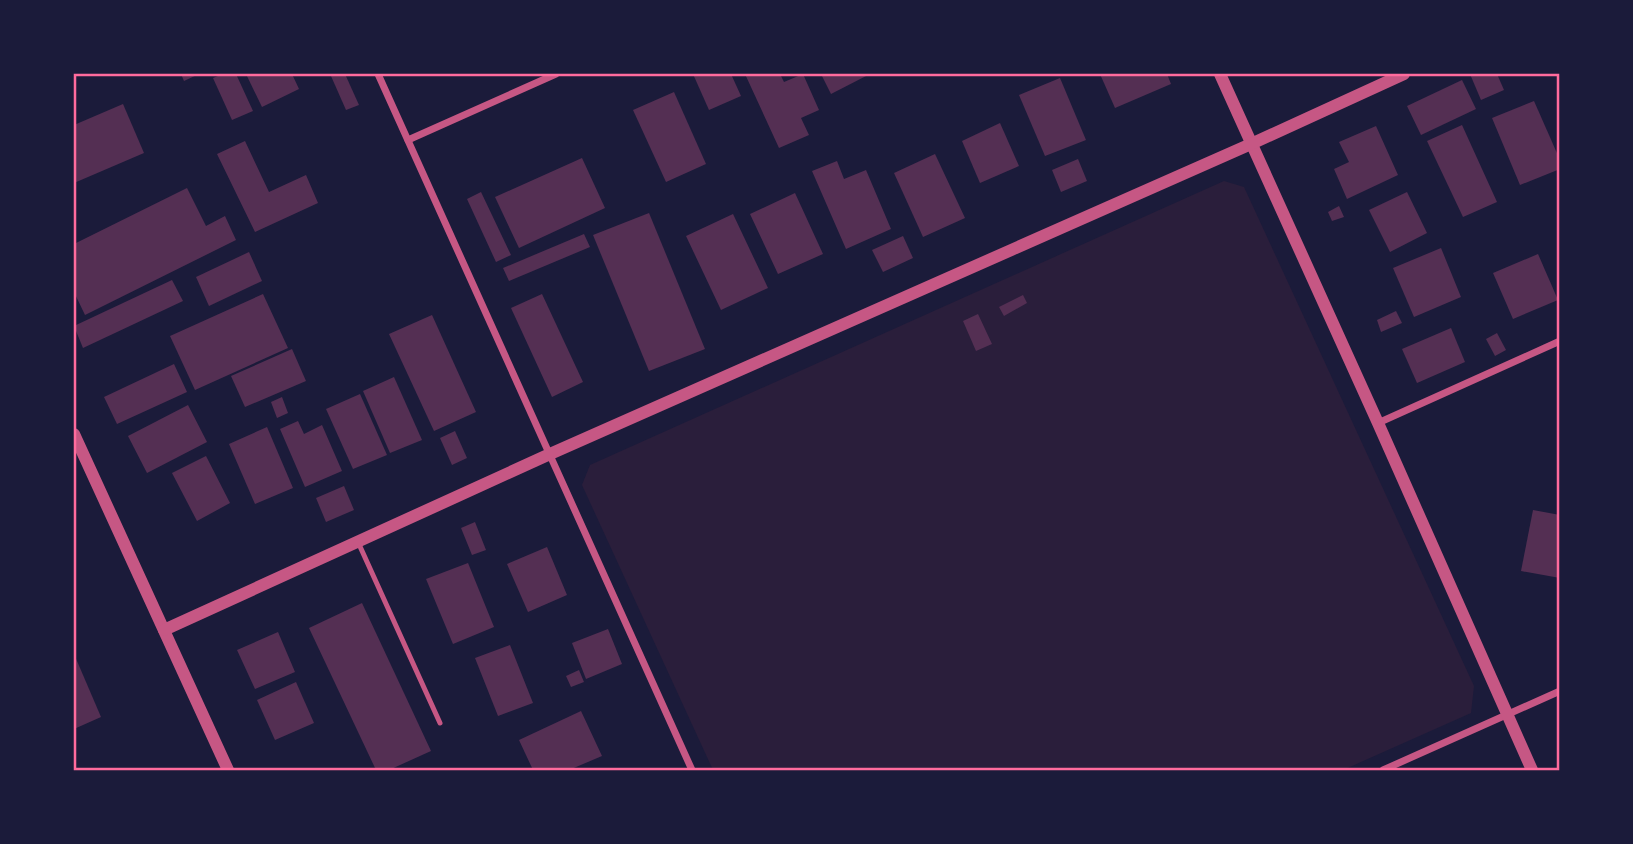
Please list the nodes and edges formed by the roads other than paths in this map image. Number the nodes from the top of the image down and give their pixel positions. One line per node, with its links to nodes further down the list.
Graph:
1 (378, 74): 5 (street)
2 (556, 74): 5 (street)
3 (1220, 74): 6 (street)
4 (1404, 74): 6 (street)
5 (408, 140): 10 (street)
6 (1251, 144): 8 (street); 10 (street)
7 (1559, 341): 8 (street)
8 (1378, 424): 14 (street)
9 (74, 434): 12 (street)
10 (550, 454): 11 (street); 17 (street)
11 (358, 542): 12 (street); 15 (lane)
12 (164, 630): 16 (street)
13 (1559, 691): 14 (street)
14 (1507, 714): 18 (street); 19 (street)
15 (440, 723)
16 (228, 771)
17 (692, 771)
18 (1383, 771)
19 (1532, 771)

